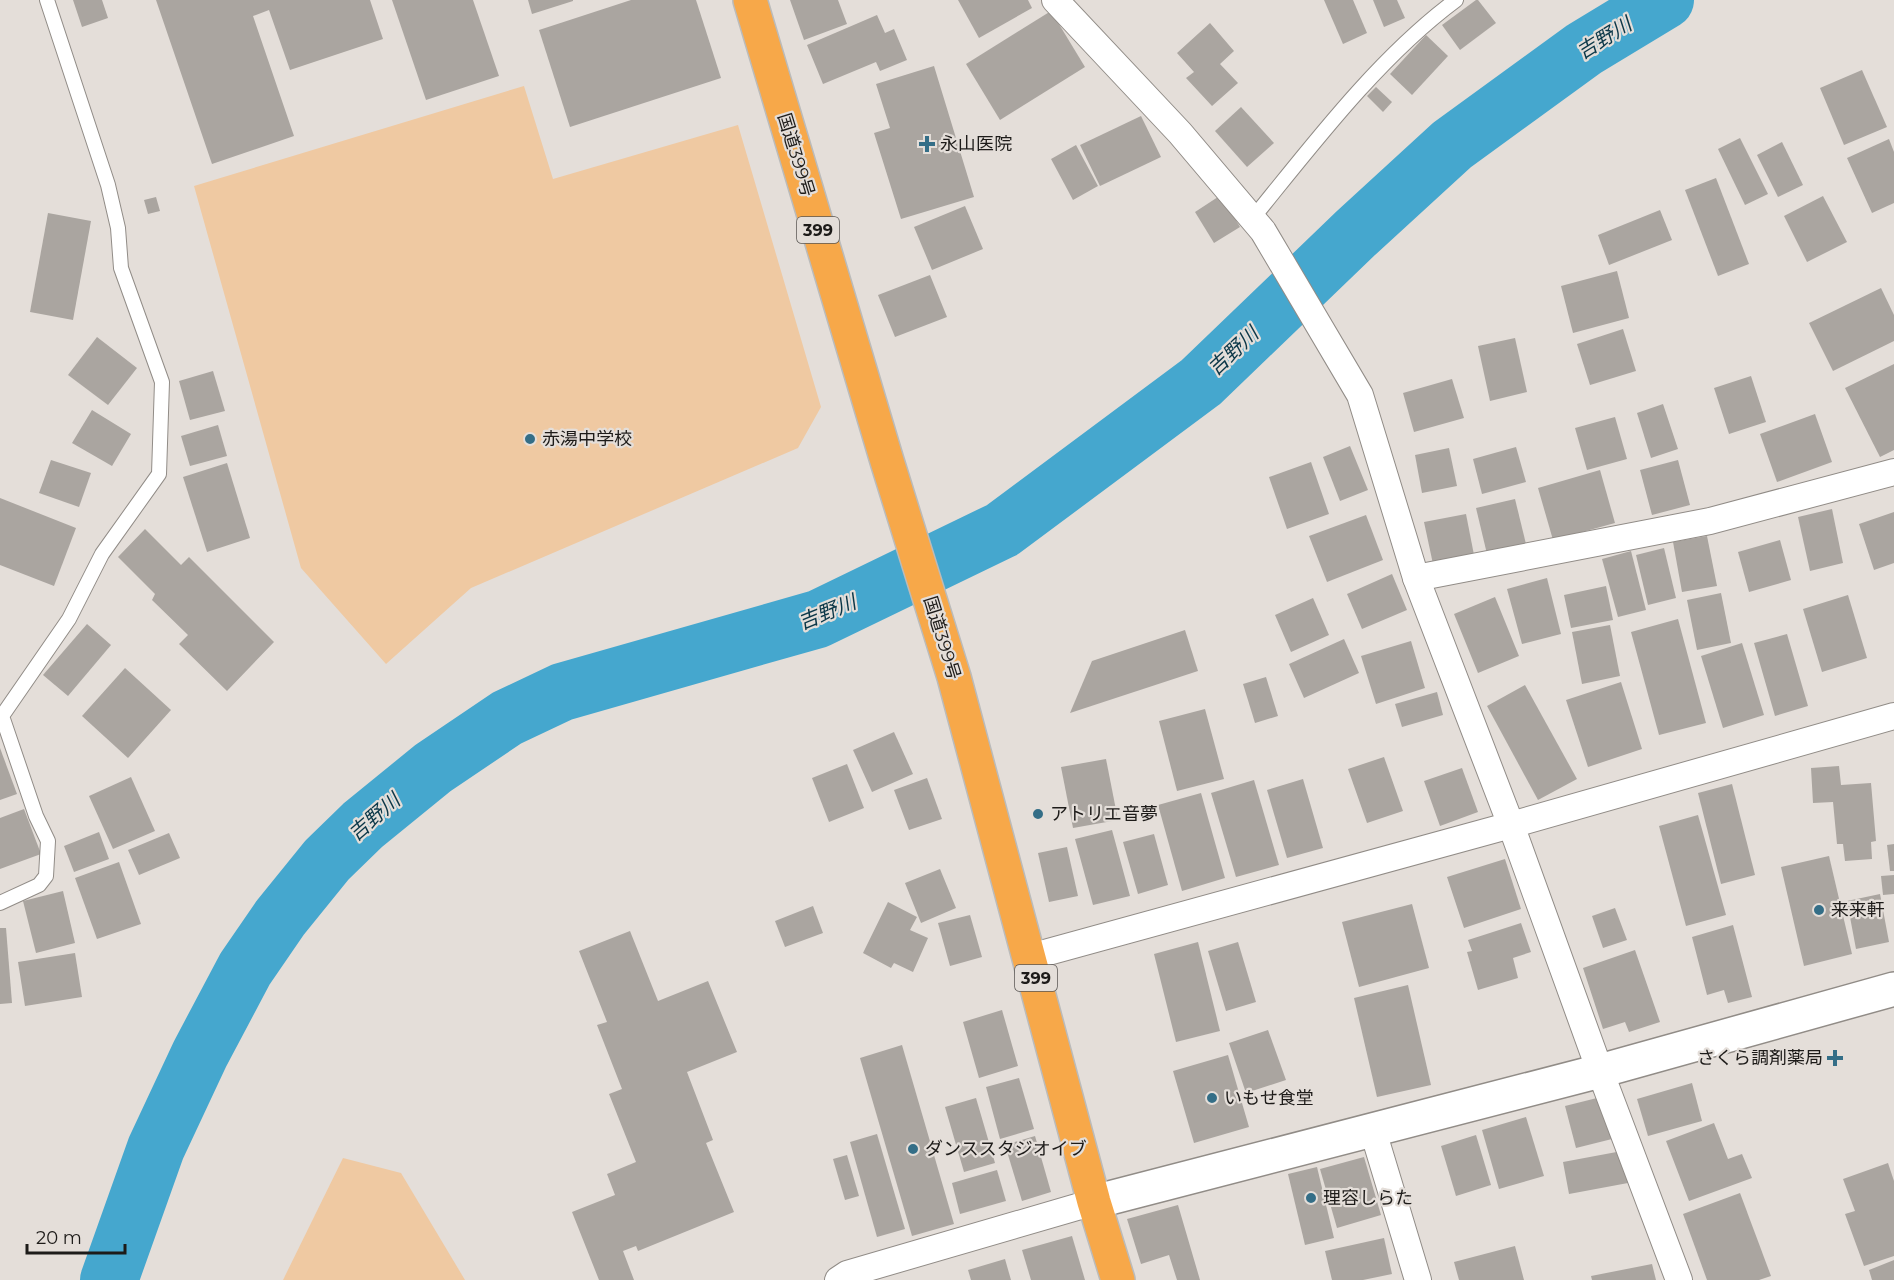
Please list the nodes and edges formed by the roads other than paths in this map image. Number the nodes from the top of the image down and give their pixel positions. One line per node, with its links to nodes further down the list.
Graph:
1 (47, 0): 10 (lane)
2 (750, 0): 11 (highway, 国道399号 / 399)
3 (1055, 0): 5 (street)
4 (1456, 0): 5 (lane)
5 (1258, 225): 7 (street)
6 (1894, 472): 7 (street)
7 (1416, 578): 9 (street)
8 (1894, 716): 9 (street)
9 (1511, 825): 11 (street); 13 (street)
10 (0, 903)
11 (1030, 957): 15 (highway, 国道399号 / 399)
12 (1894, 989): 13 (street)
13 (1600, 1071): 14 (street); 19 (street)
14 (1373, 1131): 15 (street); 18 (street)
15 (1094, 1202): 16 (street); 17 (highway, 国道399号 / 399)
16 (838, 1280)
17 (1118, 1280)
18 (1418, 1280)
19 (1679, 1280)

